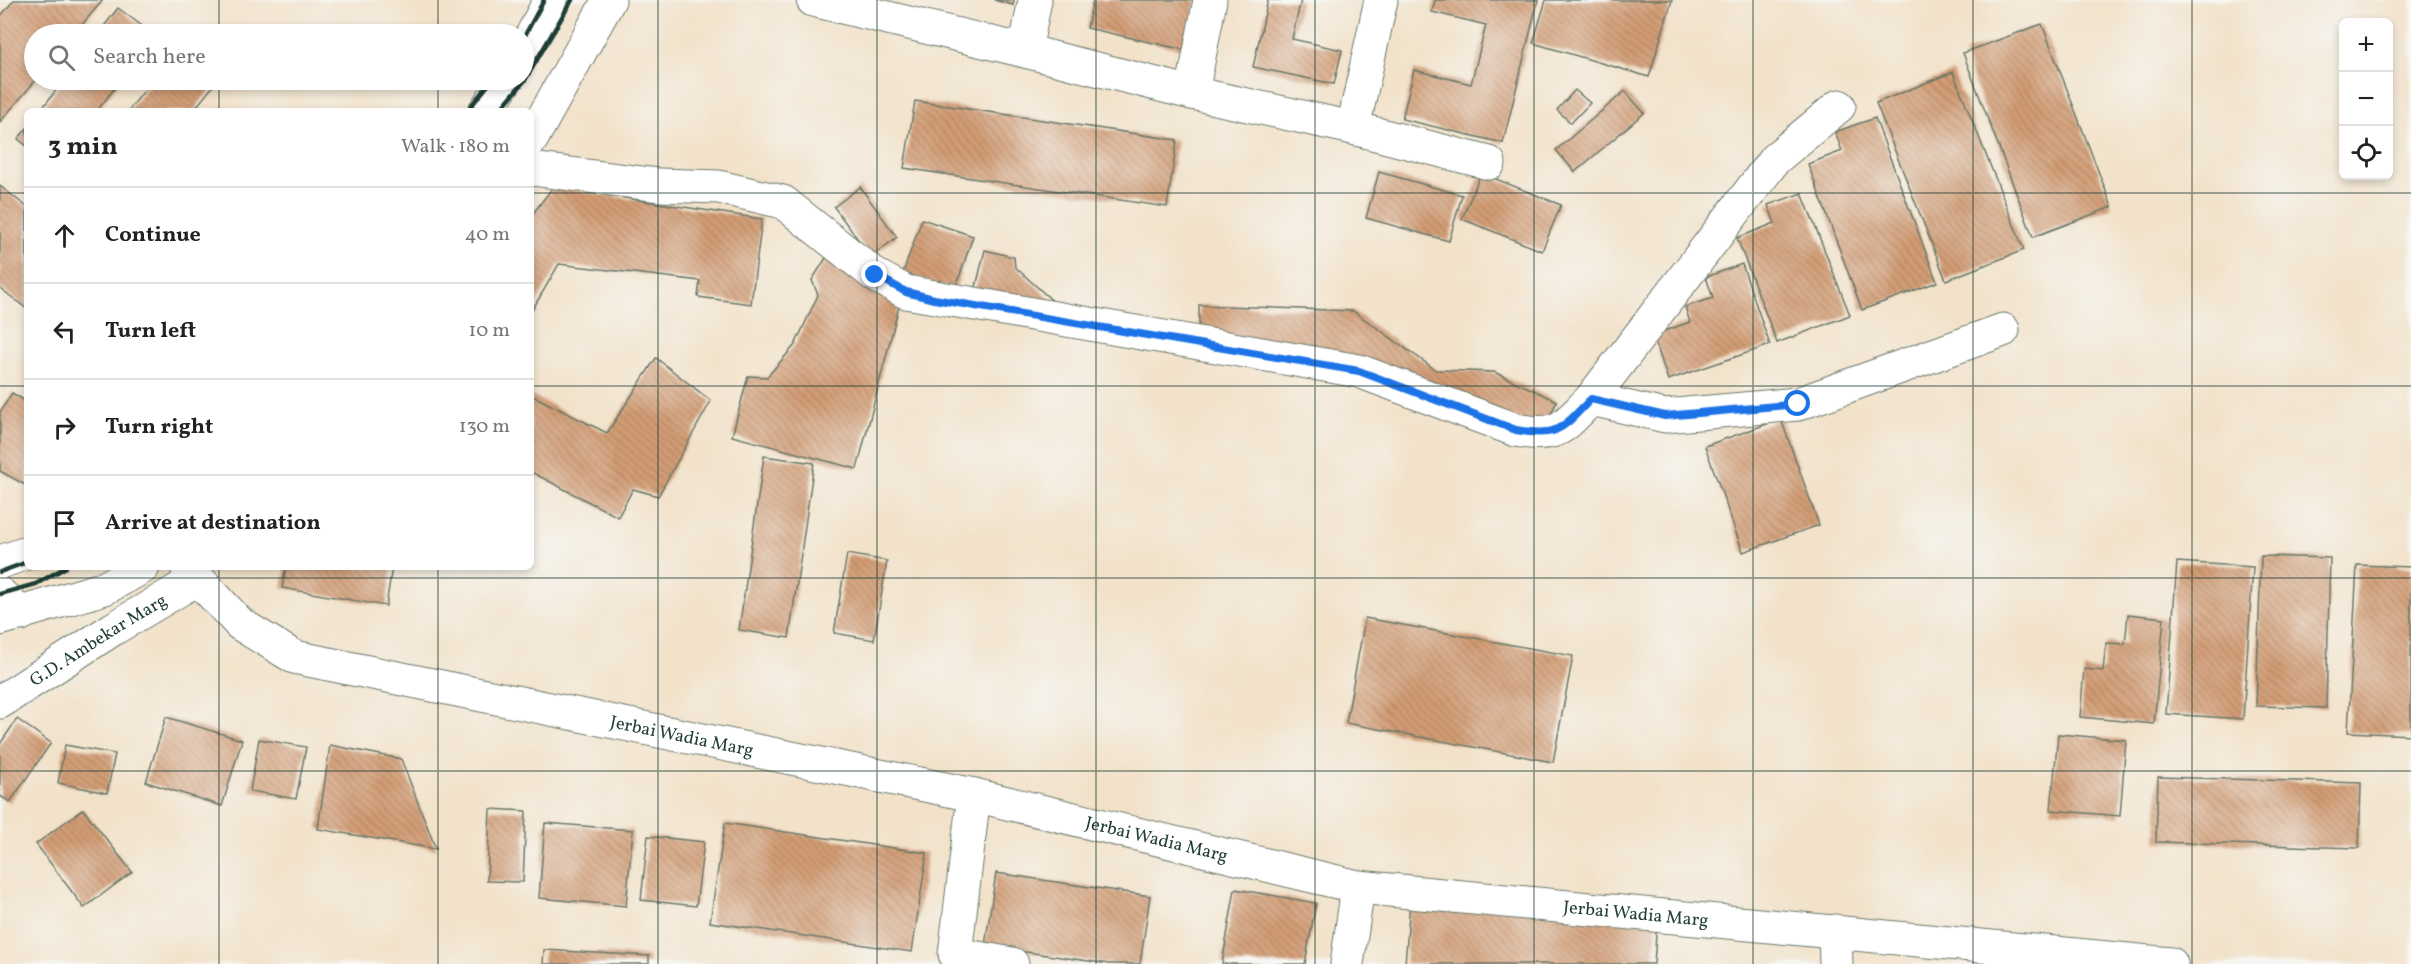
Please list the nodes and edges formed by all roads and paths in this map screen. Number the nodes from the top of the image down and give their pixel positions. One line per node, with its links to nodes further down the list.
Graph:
1 (550, 0): 8 (street)
2 (609, 0): 15 (street)
3 (813, 0): 7 (street)
4 (1035, 0): 9 (street)
5 (1210, 0): 11 (street)
6 (1381, 0): 14 (street)
7 (846, 4): 9 (street)
8 (534, 31)
9 (1025, 51): 11 (street)
10 (499, 90): 13 (street)
11 (1192, 93): 14 (street)
12 (1839, 106): 19 (street)
13 (486, 108)
14 (1353, 128): 16 (street)
15 (534, 135)
16 (1489, 163)
17 (534, 169): 19 (street)
18 (2003, 330): 19 (street)
19 (1591, 399)
20 (24, 554): 21 (street)
21 (0, 562)
22 (138, 570): 24 (street)
23 (192, 573): 25 (street, G.D. Ambekar Marg); 26 (street, Jerbai Wadia Marg)
24 (7, 609)
25 (0, 702)
26 (974, 795): 27 (street, Jerbai Wadia Marg); 29 (street)
27 (1358, 887): 28 (street, Jerbai Wadia Marg); 30 (street)
28 (1835, 931): 31 (street); 32 (street, Jerbai Wadia Marg)
29 (1012, 964)
30 (1347, 964)
31 (1836, 964)
32 (2171, 964)

